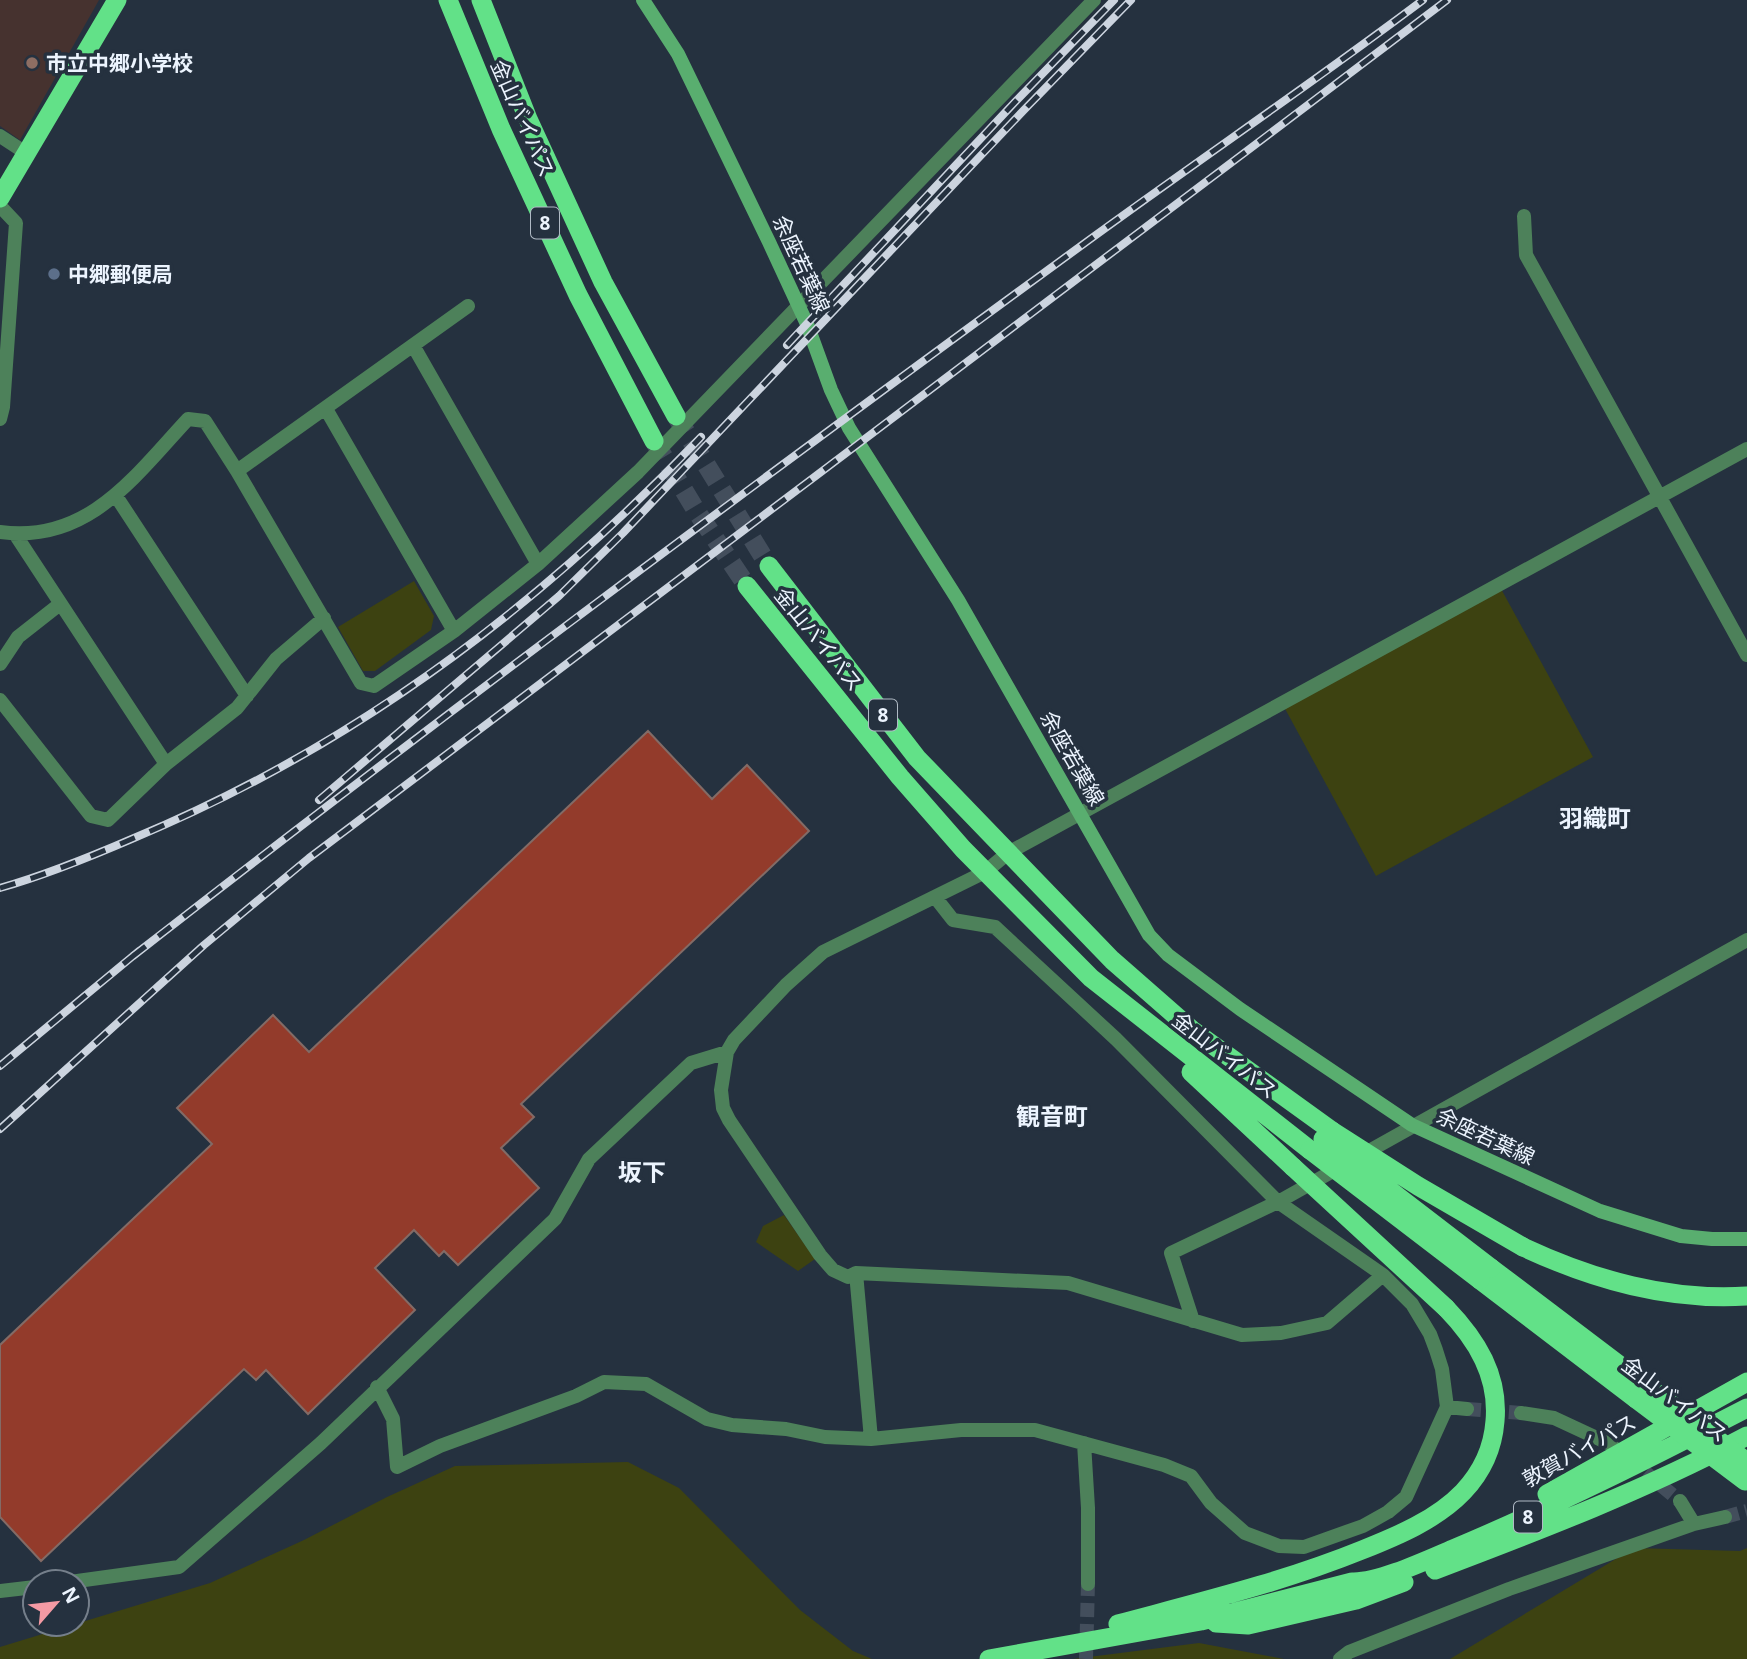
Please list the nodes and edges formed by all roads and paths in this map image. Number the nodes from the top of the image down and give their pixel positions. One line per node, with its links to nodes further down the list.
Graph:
1 (117, 0): 7 (highway)
2 (448, 0): 17 (highway, 金山バイパス / 8)
3 (481, 0): 15 (highway, 金山バイパス / 8)
4 (643, 0): 12 (main road, 余座若葉線)
5 (1094, 0): 12 (street)
6 (0, 136): 7 (street)
7 (26, 153): 8 (highway)
8 (0, 198)
9 (0, 206): 16 (street)
10 (1524, 216): 21 (street)
11 (468, 306): 13 (street)
12 (799, 307): 23 (street); 34 (main road, 余座若葉線)
13 (414, 346): 14 (street); 23 (street)
14 (326, 409): 19 (street); 28 (street)
15 (676, 416)
16 (0, 419)
17 (654, 441)
18 (1747, 449): 21 (street)
19 (237, 471): 20 (street); 27 (street)
20 (116, 496): 22 (street); 31 (street)
21 (1661, 496): 29 (street); 34 (street)
22 (8, 533): 26 (street)
23 (538, 564): 28 (street)
24 (769, 566): 35 (highway, 金山バイパス / 8)
25 (747, 586): 36 (highway, 金山バイパス / 8)
26 (60, 604): 30 (street); 33 (street)
27 (324, 618): 28 (street); 31 (street)
28 (454, 631)
29 (1747, 655)
30 (0, 664)
31 (247, 696): 33 (street)
32 (0, 700): 33 (street)
33 (166, 764)
34 (1082, 814): 35 (street); 41 (main road, 余座若葉線)
35 (1008, 853): 36 (street); 42 (highway, 金山バイパス / 8)
36 (986, 872): 37 (street); 39 (highway, 金山バイパス / 8)
37 (935, 897): 40 (street); 43 (street)
38 (1747, 940): 41 (street)
39 (1091, 978): 42 (highway, 金山バイパス / 8); 69 (highway, bridge)
40 (727, 1052): 45 (street); 50 (street)
41 (1412, 1125): 43 (street); 44 (main road, 余座若葉線)
42 (1322, 1140): 47 (highway, 金山バイパス / 8, bridge); 59 (highway, 金山バイパス / 8, bridge)
43 (1278, 1202): 46 (street); 48 (street)
44 (1747, 1239)
45 (856, 1273): 48 (street); 56 (street)
46 (1383, 1275): 48 (street); 51 (street)
47 (1747, 1296)
48 (1193, 1321)
49 (1747, 1382): 64 (highway, 敦賀バイパス / 8)
50 (377, 1387): 56 (street); 63 (street)
51 (1447, 1407): 53 (street); 57 (street)
52 (1747, 1408): 64 (highway, 敦賀バイパス / 8)
53 (1466, 1409)
54 (1521, 1413): 58 (street)
55 (1747, 1436): 68 (highway)
56 (871, 1439): 57 (street)
57 (1084, 1443): 65 (street)
58 (1612, 1445)
59 (1746, 1475)
60 (1680, 1501): 62 (street)
61 (1725, 1517): 62 (street)
62 (1694, 1524): 70 (street)
63 (91, 1579)
64 (1352, 1582): 68 (highway, 敦賀バイパス / 8)
65 (1088, 1584)
66 (21, 1589): 67 (street)
67 (0, 1591)
68 (1201, 1621): 69 (highway, 敦賀バイパス / 8)
69 (997, 1657)
70 (1340, 1659)

